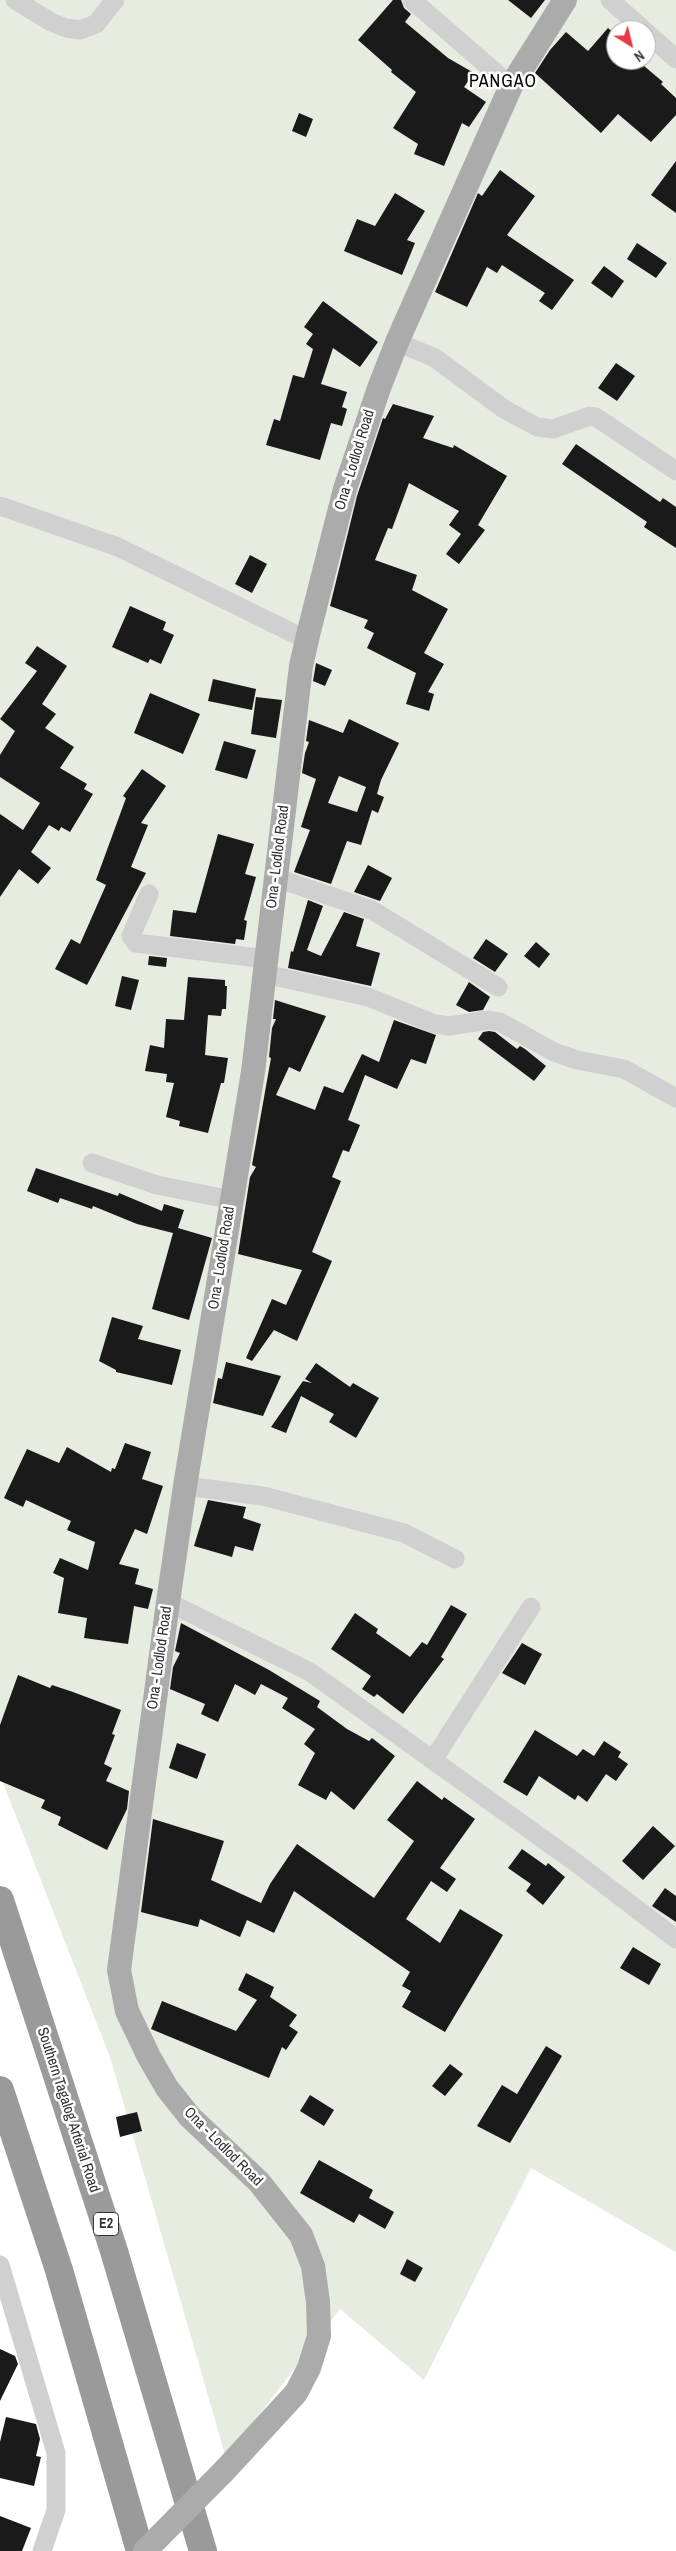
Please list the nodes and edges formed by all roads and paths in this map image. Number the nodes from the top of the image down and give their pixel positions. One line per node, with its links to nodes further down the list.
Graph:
1 (16, 0): 2 (street)
2 (115, 0)
3 (412, 0): 9 (street)
4 (566, 0): 9 (main road, Ona - Lodlod Road)
5 (610, 0): 6 (street)
6 (633, 20)
7 (656, 41): 8 (street)
8 (676, 59)
9 (511, 86): 10 (main road, Ona - Lodlod Road)
10 (397, 342): 11 (street); 13 (main road, Ona - Lodlod Road)
11 (676, 471)
12 (0, 506): 13 (street)
13 (307, 640): 14 (main road, Ona - Lodlod Road)
14 (276, 878): 16 (main road, Ona - Lodlod Road); 17 (street)
15 (149, 894): 16 (street)
16 (266, 966): 18 (street); 20 (main road, Ona - Lodlod Road)
17 (498, 987)
18 (676, 1098)
19 (92, 1162): 20 (street)
20 (232, 1200): 21 (main road, Ona - Lodlod Road)
21 (184, 1486): 22 (street); 23 (main road, Ona - Lodlod Road)
22 (455, 1559)
23 (168, 1602): 25 (street); 32 (main road, Ona - Lodlod Road, bridge)
24 (531, 1607): 25 (street)
25 (433, 1760): 27 (street)
26 (0, 1900): 33 (highway, Southern Tagalog Arterial Road / E2)
27 (676, 1939)
28 (0, 2090): 31 (highway)
29 (0, 2265): 30 (street)
30 (42, 2551)
31 (140, 2551)
32 (145, 2551)
33 (203, 2551)

